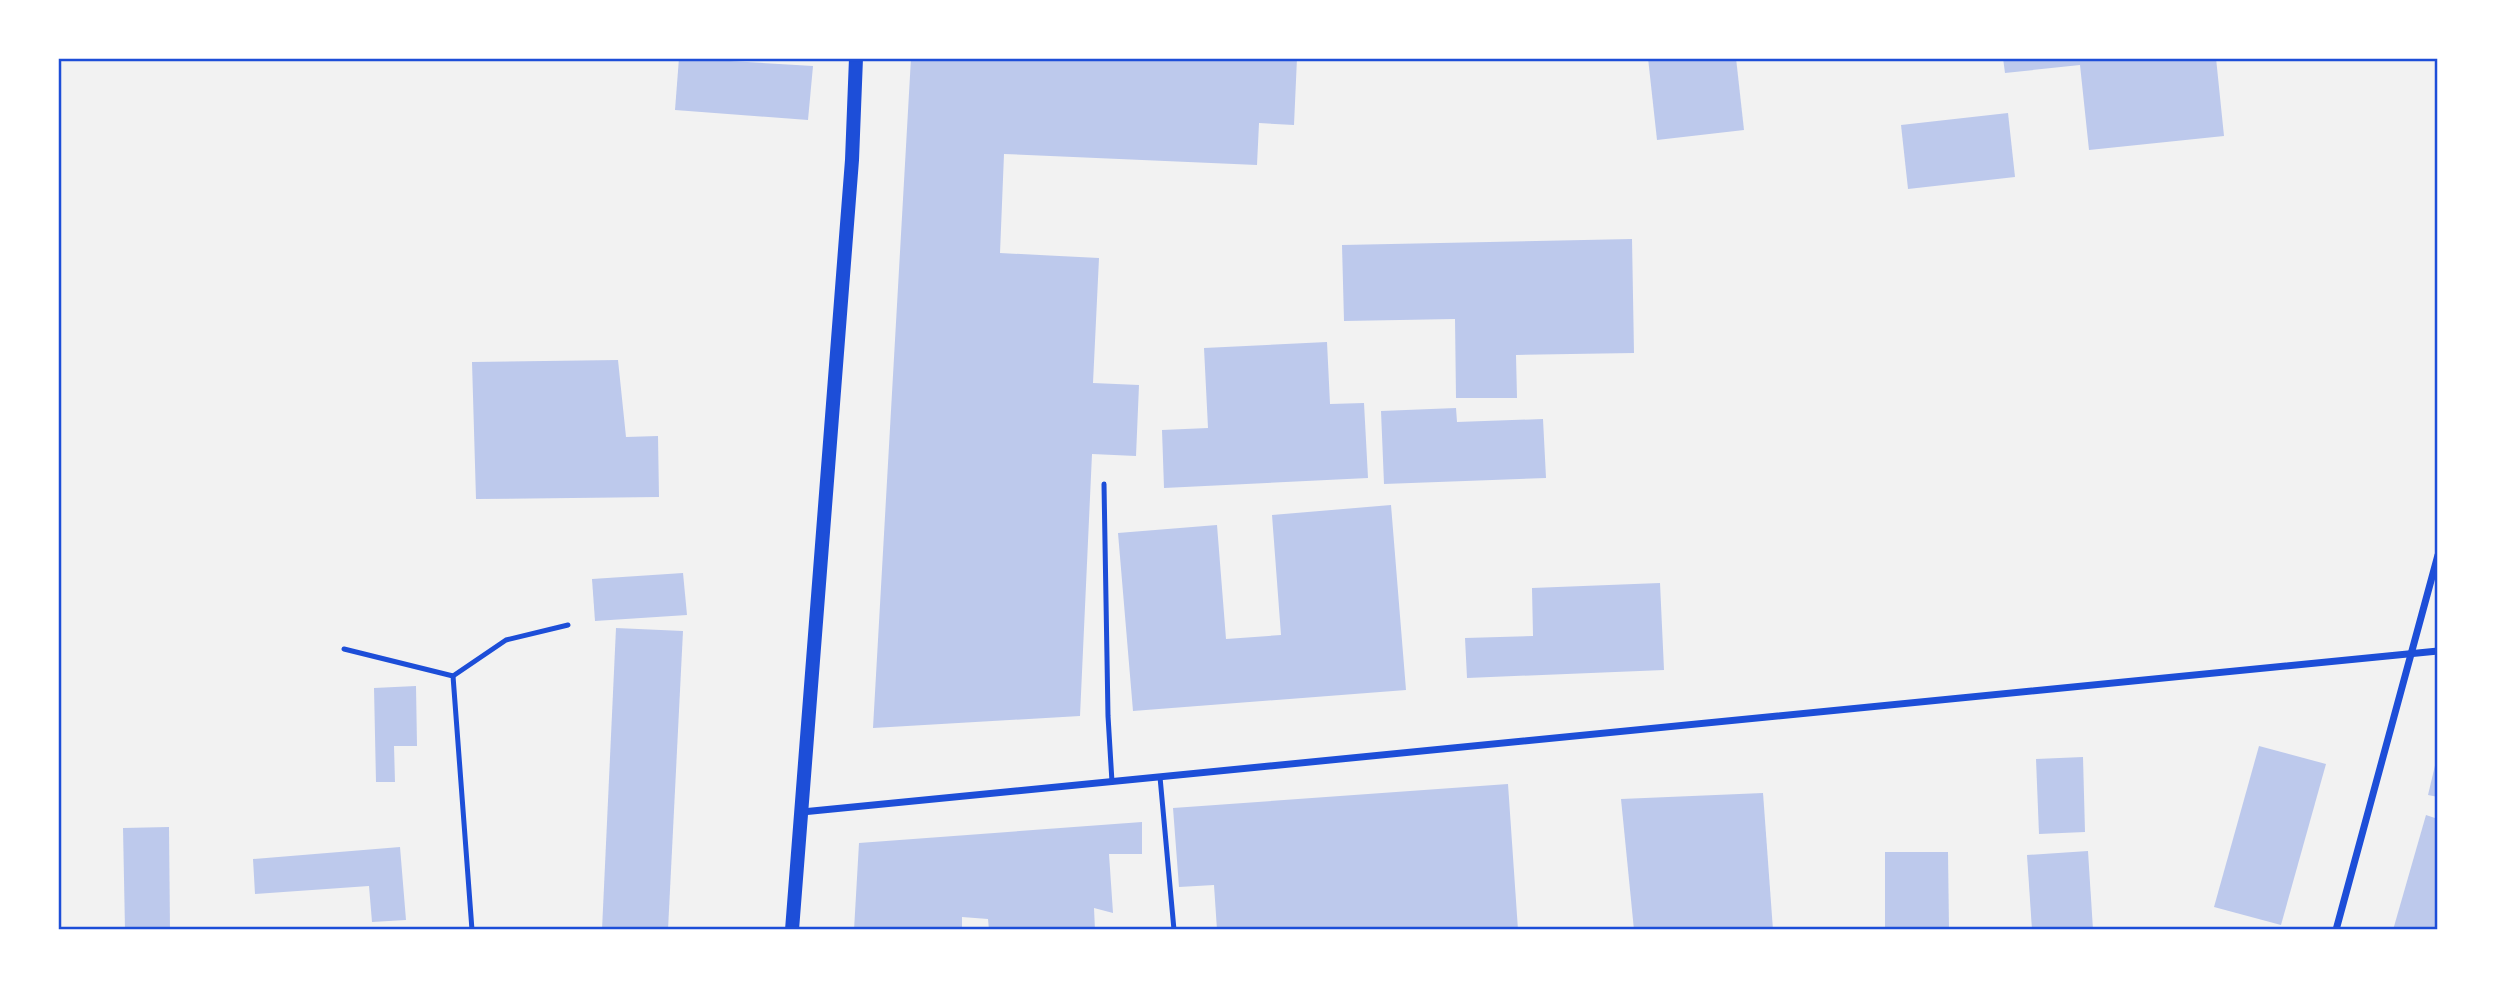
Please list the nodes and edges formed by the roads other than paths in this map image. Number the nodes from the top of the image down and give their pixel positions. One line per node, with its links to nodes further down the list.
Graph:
1 (856, 58): 11 (main road)
2 (1104, 484): 10 (lane)
3 (2438, 555): 7 (street)
4 (568, 625): 8 (lane)
5 (344, 649): 8 (lane)
6 (2438, 651): 7 (street)
7 (2411, 654): 9 (street); 15 (street)
8 (453, 676): 12 (lane)
9 (1160, 777): 10 (street); 14 (lane)
10 (1112, 782): 11 (street)
11 (802, 812): 13 (main road)
12 (472, 930)
13 (792, 930)
14 (1174, 930)
15 (2336, 930)

